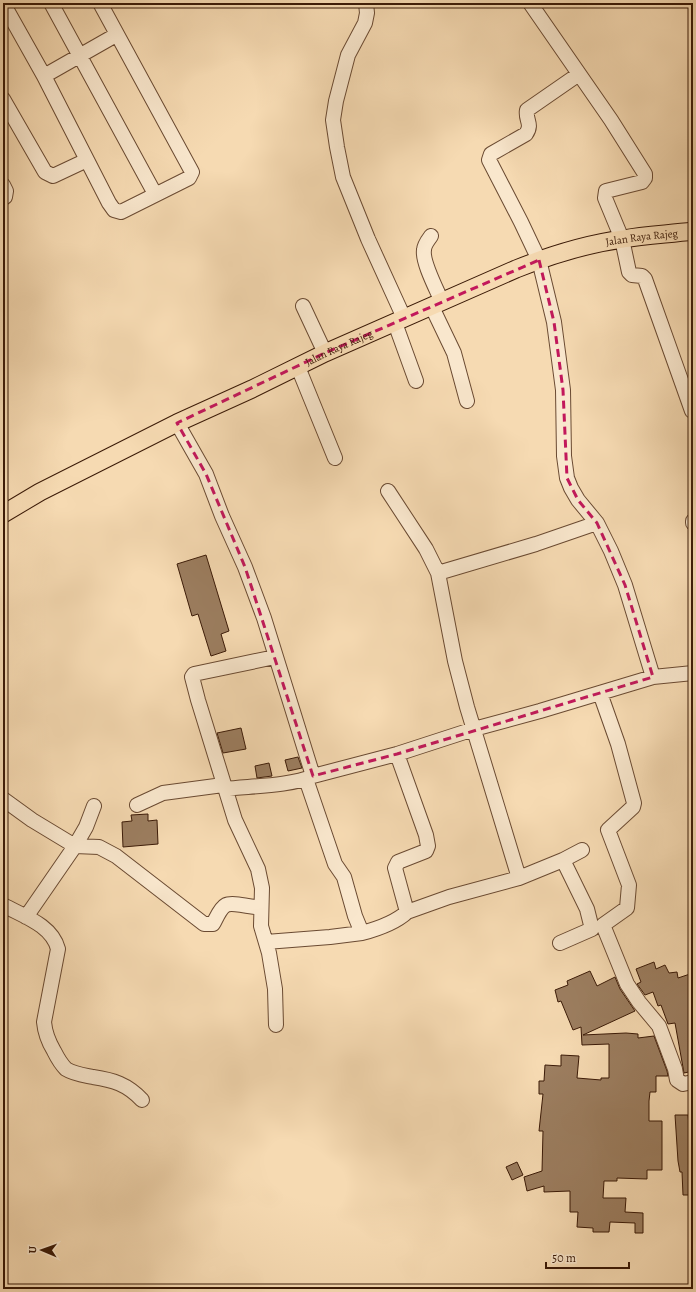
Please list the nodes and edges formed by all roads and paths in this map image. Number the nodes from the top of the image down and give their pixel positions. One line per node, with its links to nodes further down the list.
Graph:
1 (3, 3): 9 (street)
2 (51, 3): 7 (street)
3 (100, 3): 6 (street)
4 (366, 3): 21 (street)
5 (530, 3): 8 (street)
6 (116, 34): 7 (street); 13 (street)
7 (80, 56): 9 (street); 13 (street)
8 (579, 74): 17 (street); 18 (street)
9 (44, 76): 11 (street)
10 (3, 98): 11 (street)
11 (87, 160): 13 (street)
12 (3, 185): 14 (street)
13 (155, 194)
14 (3, 198)
15 (693, 232): 17 (main road, Jalan Raya Rajeg)
16 (431, 236): 19 (street)
17 (622, 239): 18 (main road, Jalan Raya Rajeg); 26 (street)
18 (539, 260): 19 (main road, Jalan Raya Rajeg); 31 (street)
19 (437, 304): 21 (main road, Jalan Raya Rajeg); 25 (street)
20 (303, 306): 22 (street)
21 (399, 320): 22 (main road, Jalan Raya Rajeg); 24 (street)
22 (325, 353): 23 (main road, Jalan Raya Rajeg)
23 (298, 367): 27 (main road, Jalan Raya Rajeg); 28 (street)
24 (416, 381)
25 (467, 401)
26 (692, 411)
27 (177, 423): 30 (main road, Jalan Raya Rajeg); 33 (street)
28 (335, 458)
29 (388, 491): 32 (street)
30 (3, 514)
31 (597, 523): 32 (street); 35 (street)
32 (438, 573): 37 (street)
33 (275, 657): 39 (street); 40 (street)
34 (693, 673): 35 (street)
35 (653, 677): 36 (street)
36 (600, 693): 37 (street); 52 (street)
37 (474, 729): 38 (street); 47 (street)
38 (397, 754): 39 (street); 50 (street)
39 (310, 777): 40 (street); 53 (street)
40 (224, 787): 42 (street); 49 (street)
41 (3, 799): 44 (street)
42 (137, 805)
43 (94, 806): 44 (street)
44 (75, 846): 49 (street); 51 (street)
45 (582, 850): 46 (street)
46 (563, 860): 47 (street); 52 (street)
47 (519, 878): 50 (street)
48 (3, 905): 51 (street)
49 (260, 908): 54 (street)
50 (406, 912): 53 (street)
51 (26, 917): 58 (street)
52 (598, 927): 55 (street); 57 (street)
53 (362, 933): 54 (street)
54 (266, 942): 56 (street)
55 (560, 944)
56 (276, 1025)
57 (693, 1082)
58 (142, 1100)

